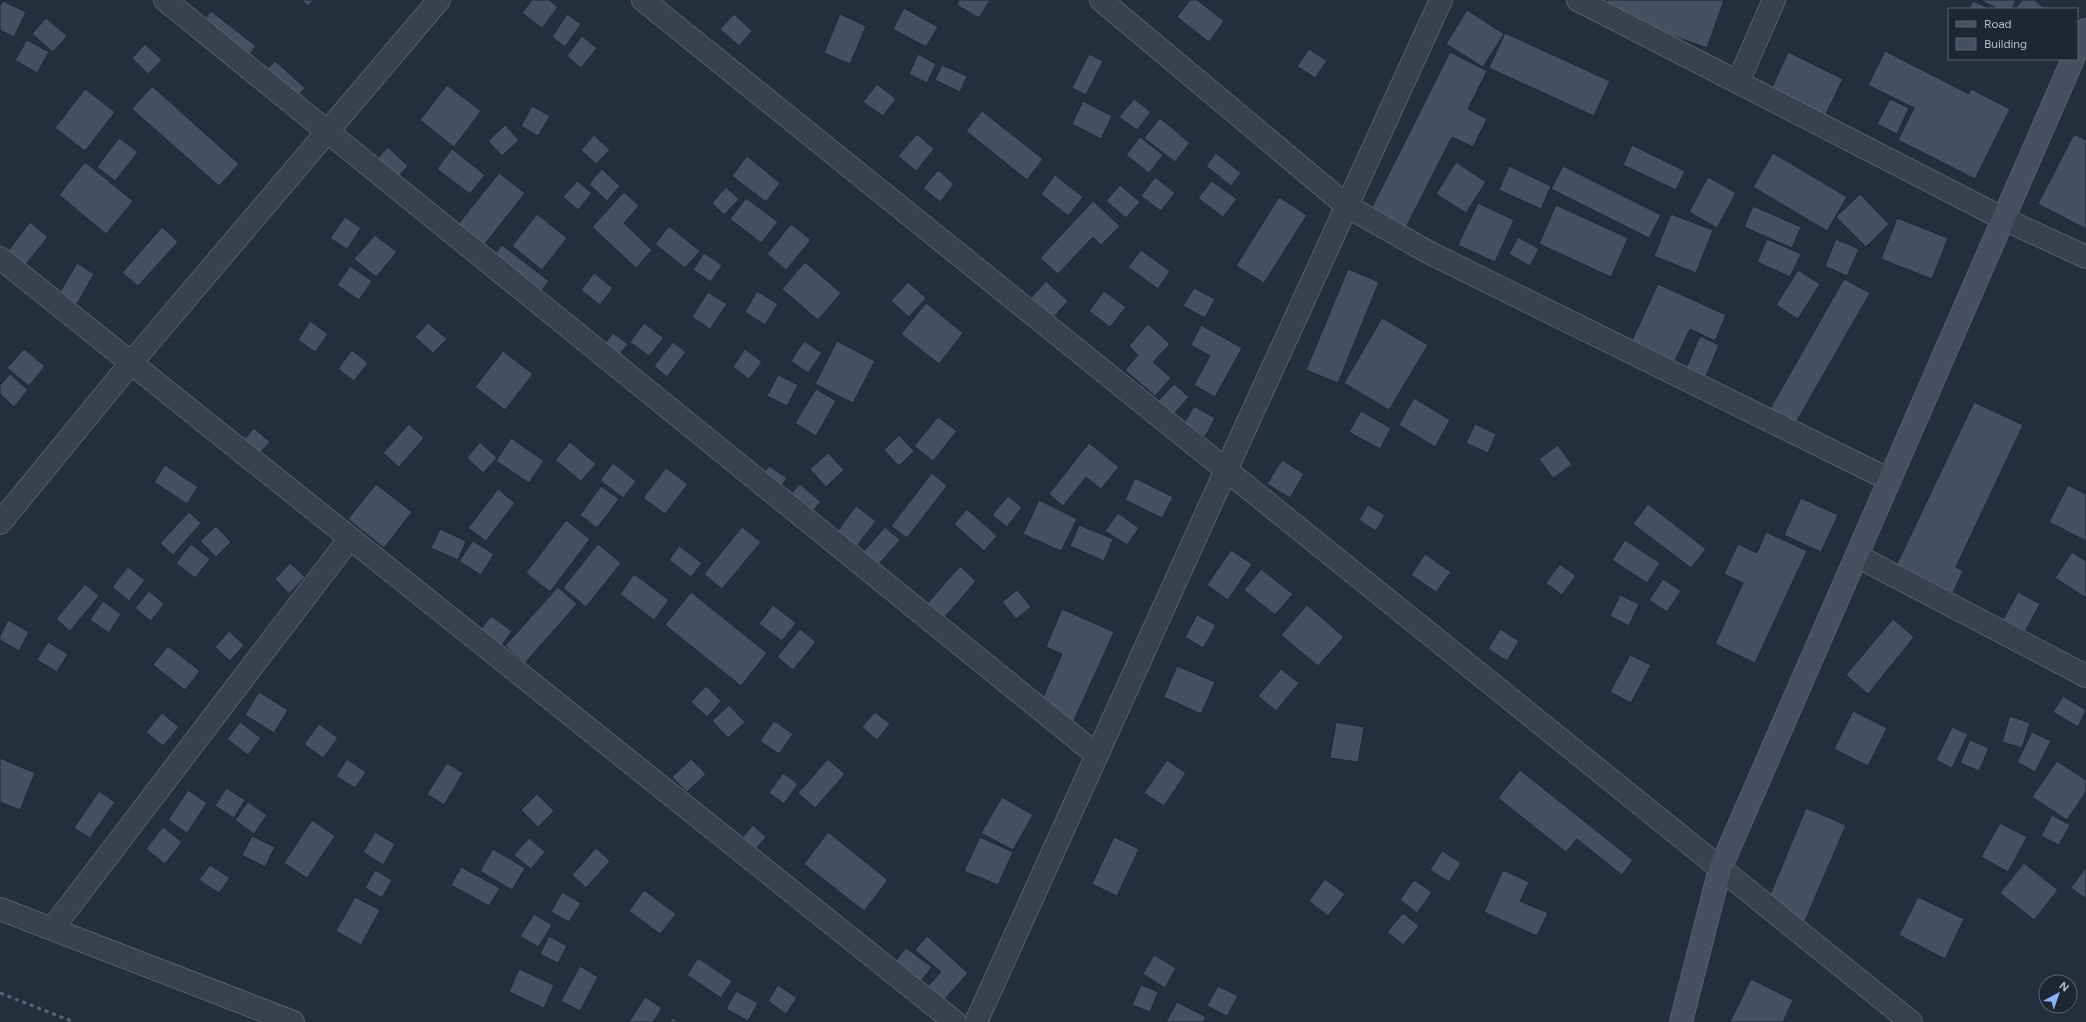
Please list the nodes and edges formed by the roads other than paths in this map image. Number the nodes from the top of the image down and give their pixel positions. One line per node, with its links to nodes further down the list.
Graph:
1 (165, 0): 12 (street)
2 (439, 0): 12 (street)
3 (643, 0): 18 (street)
4 (1101, 0): 13 (street)
5 (1441, 0): 13 (street)
6 (1578, 0): 11 (street)
7 (1774, 0): 11 (street)
8 (2086, 30): 9 (street)
9 (2078, 49)
10 (2073, 60): 14 (street)
11 (1738, 82): 14 (street)
12 (326, 133): 17 (street); 24 (street)
13 (1347, 206): 18 (street); 19 (street)
14 (2004, 219): 15 (street); 19 (street)
15 (2086, 257)
16 (0, 258): 17 (street)
17 (130, 363): 20 (street); 21 (street)
18 (1226, 470): 24 (street); 25 (street)
19 (1890, 480): 22 (street)
20 (0, 523)
21 (350, 538): 27 (street); 29 (street)
22 (1857, 556): 23 (street); 25 (street)
23 (2086, 676)
24 (1097, 756): 30 (street)
25 (1720, 869): 31 (street); 32 (street)
26 (0, 909): 27 (street)
27 (52, 929): 28 (street)
28 (294, 1022)
29 (955, 1022)
30 (976, 1022)
31 (1681, 1022)
32 (1911, 1022)

